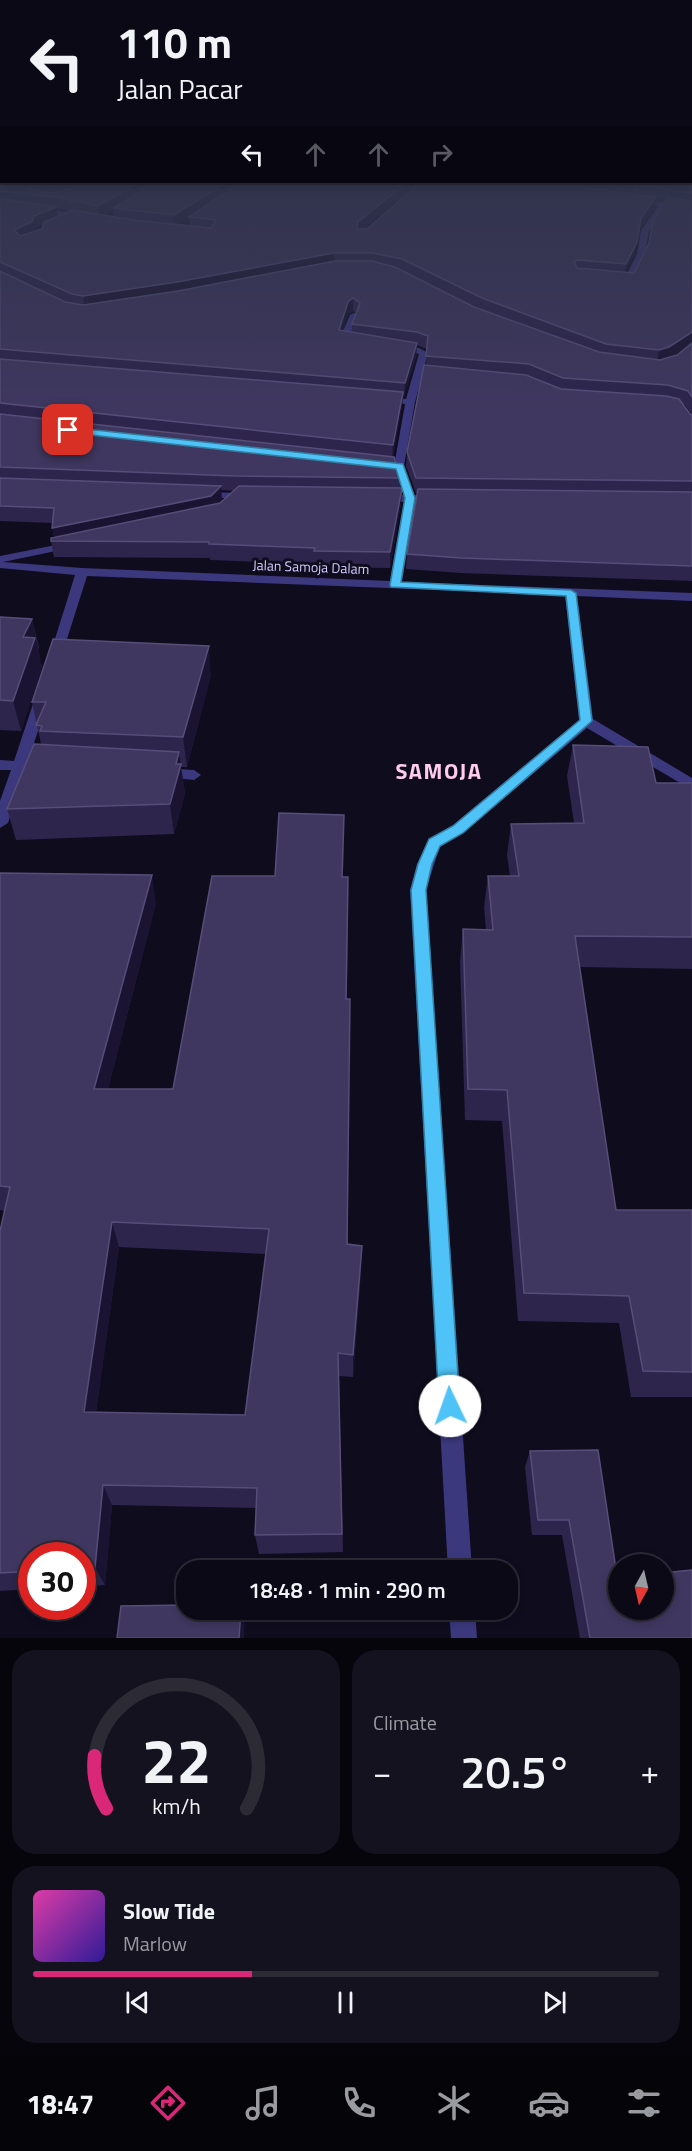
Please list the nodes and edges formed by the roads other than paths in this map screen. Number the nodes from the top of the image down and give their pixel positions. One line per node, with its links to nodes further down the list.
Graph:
1 (640, 255): 2 (street)
2 (608, 279)
3 (354, 315): 4 (street)
4 (366, 344)
5 (387, 346): 7 (street)
6 (375, 399): 7 (street)
7 (411, 402): 12 (street)
8 (189, 494): 9 (street)
9 (236, 496): 10 (street); 14 (street)
10 (259, 496)
11 (364, 498): 12 (street)
12 (410, 498): 13 (street); 19 (street)
13 (446, 499)
14 (223, 508)
15 (79, 543): 16 (street)
16 (0, 559)
17 (0, 565): 18 (street, Jalan Samoja Dalam)
18 (82, 572): 19 (street, Jalan Samoja Dalam); 24 (street)
19 (395, 585): 20 (street, Jalan Samoja Dalam)
20 (571, 593): 21 (street, Jalan Samoja Dalam); 22 (street)
21 (692, 597)
22 (586, 721): 28 (street); 30 (street)
23 (0, 765): 24 (street)
24 (21, 766): 25 (street); 29 (street)
25 (44, 767)
26 (148, 772): 27 (street)
27 (194, 775)
28 (692, 784)
29 (0, 824)
30 (458, 1560)
31 (463, 1620): 32 (street)
32 (464, 1638)

